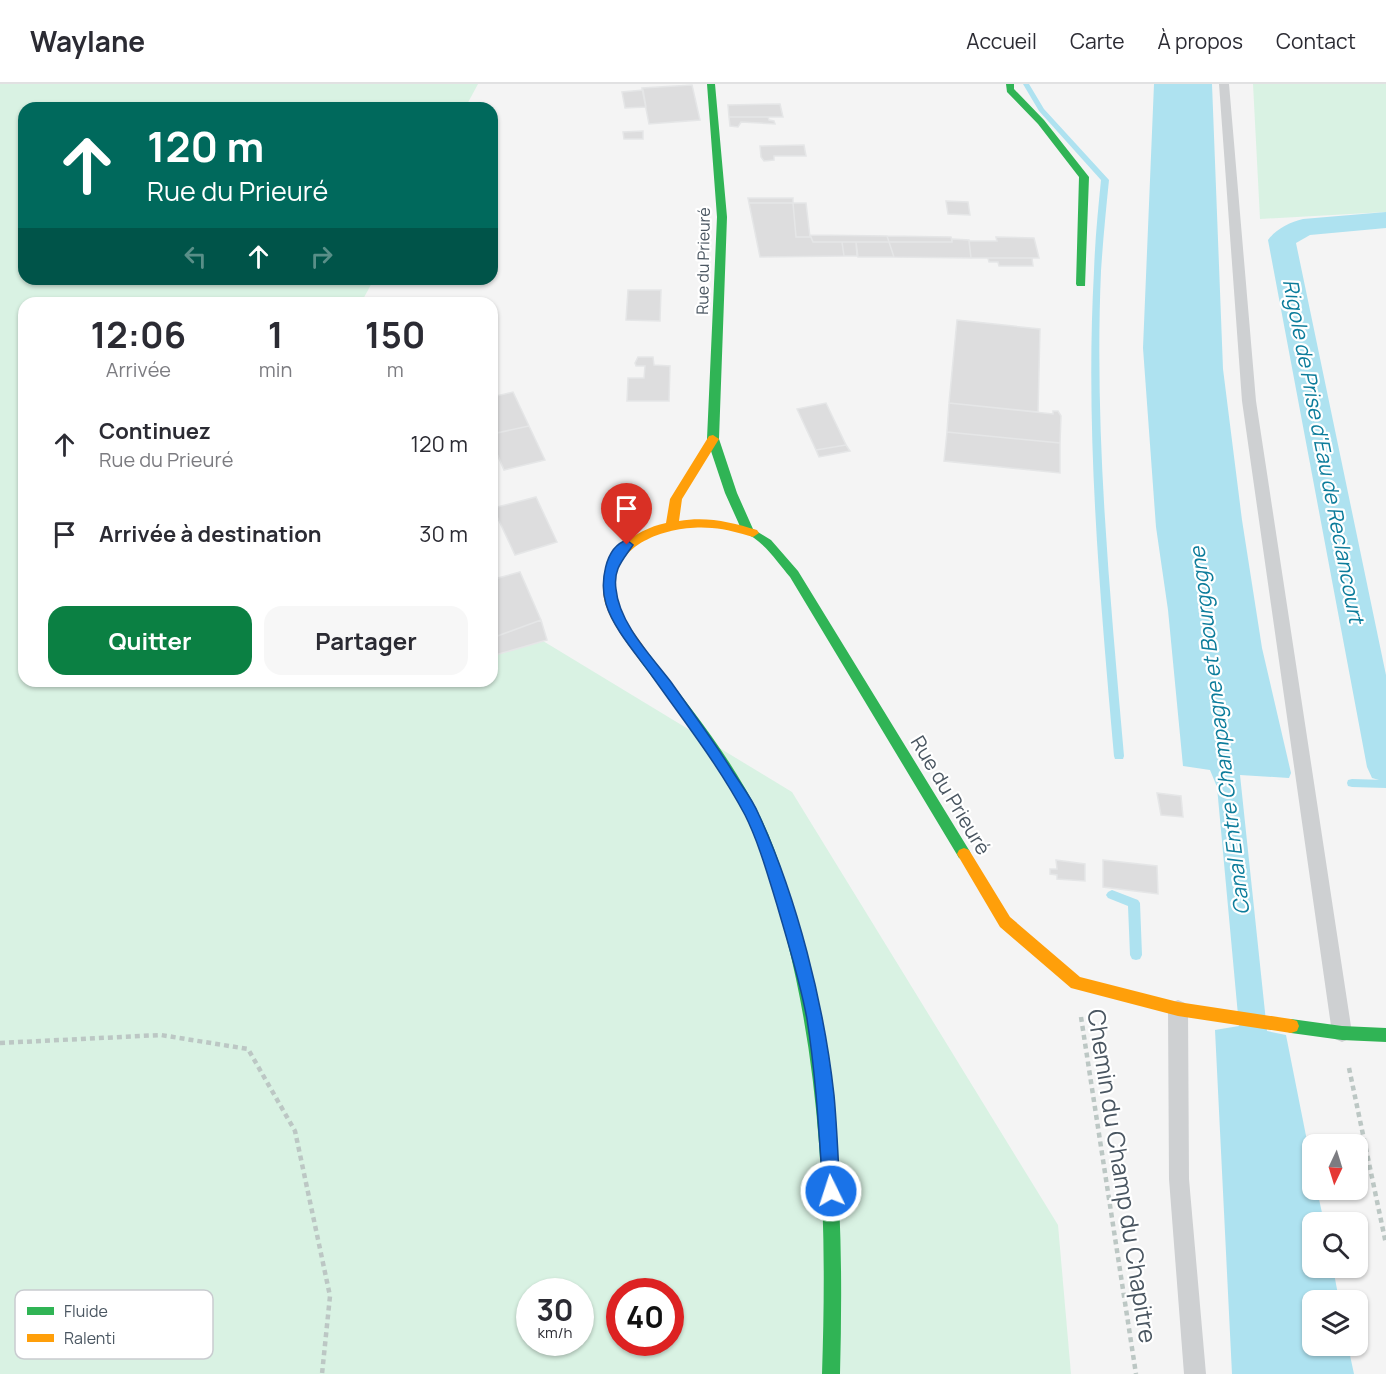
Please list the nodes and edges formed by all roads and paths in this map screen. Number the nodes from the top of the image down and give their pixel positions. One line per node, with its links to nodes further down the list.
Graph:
1 (711, 84): 5 (street, Rue du Prieuré)
2 (1010, 84): 4 (street)
3 (1224, 84): 10 (lane)
4 (1081, 284)
5 (713, 439): 6 (street, Rue du Prieuré); 7 (street, Rue du Prieuré)
6 (672, 525): 7 (street, Rue du Prieuré); 15 (street, Rue du Prieuré)
7 (747, 530): 8 (street, Rue du Prieuré)
8 (1076, 983): 9 (street, Rue du Prieuré); 16 (path, Chemin du Champ du Chapitre)
9 (1186, 1010): 10 (street, Rue du Prieuré); 17 (lane)
10 (1342, 1033): 11 (street, Rue du Prieuré); 13 (path)
11 (1380, 1035)
12 (0, 1043): 14 (path)
13 (1386, 1244)
14 (322, 1374)
15 (831, 1374)
16 (1136, 1374)
17 (1196, 1374)

